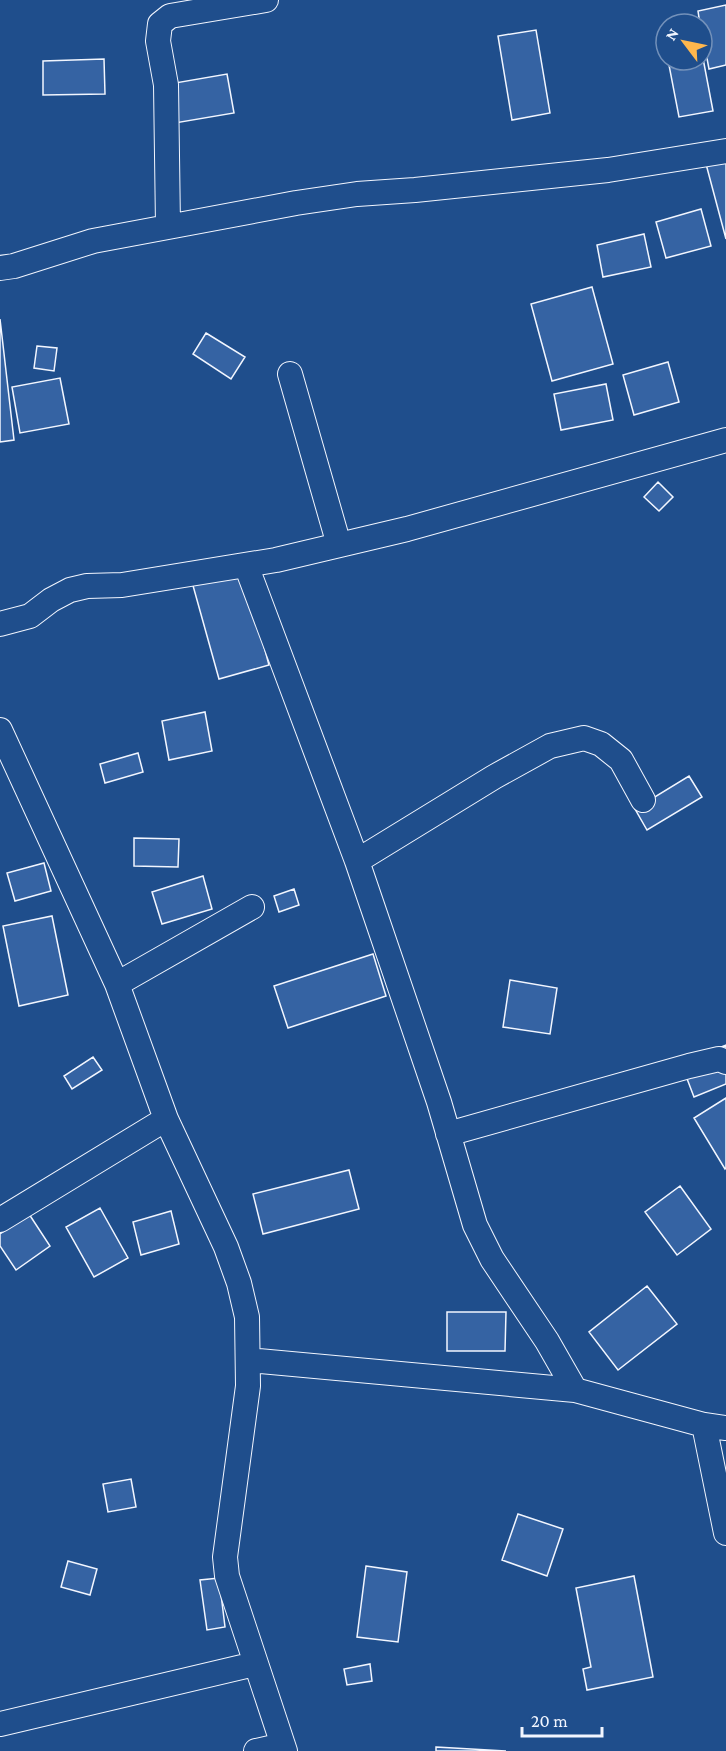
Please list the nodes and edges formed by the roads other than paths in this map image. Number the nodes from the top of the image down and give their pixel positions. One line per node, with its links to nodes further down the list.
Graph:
1 (266, 0): 3 (street)
2 (726, 151): 3 (street)
3 (168, 226): 4 (street)
4 (0, 267)
5 (290, 374): 7 (street)
6 (726, 440): 7 (street)
7 (339, 545): 8 (street)
8 (246, 565): 9 (street); 12 (street)
9 (0, 624)
10 (0, 730): 14 (street)
11 (643, 800): 12 (street)
12 (357, 861): 17 (street)
13 (252, 907): 14 (street)
14 (117, 984): 16 (street)
15 (726, 1062): 17 (street)
16 (166, 1119): 18 (street); 19 (street)
17 (448, 1134): 20 (street)
18 (0, 1220)
19 (248, 1360): 20 (street); 23 (street)
20 (575, 1390): 21 (street)
21 (715, 1426): 22 (street)
22 (726, 1533)
23 (255, 1664): 24 (street); 25 (street)
24 (0, 1724)
25 (284, 1748): 26 (street)
26 (256, 1751)

